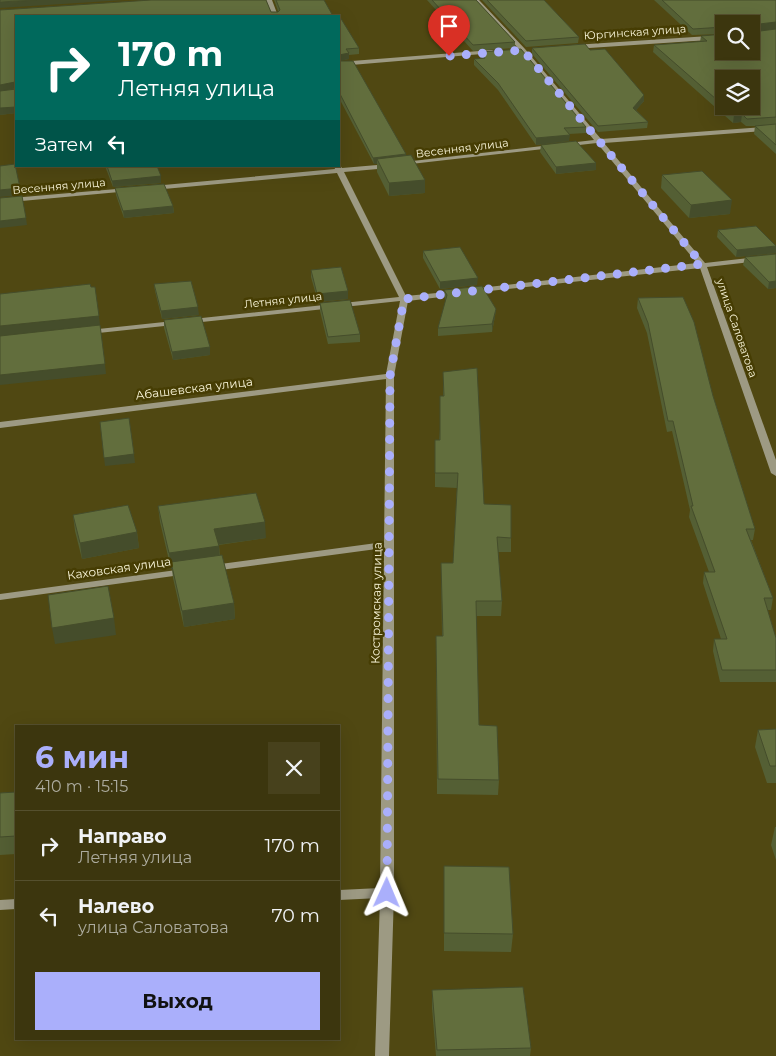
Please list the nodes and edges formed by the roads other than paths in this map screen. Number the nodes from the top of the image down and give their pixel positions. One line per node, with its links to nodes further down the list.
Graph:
1 (269, 0): 3 (street)
2 (476, 0): 7 (street, улица Саловатова)
3 (276, 15)
4 (715, 37): 5 (street, Юргинская улица)
5 (571, 47)
6 (532, 49): 7 (street)
7 (523, 50): 8 (street); 12 (street, улица Саловатова)
8 (513, 51)
9 (504, 52): 10 (street)
10 (340, 64)
11 (776, 128): 12 (street, Весенняя улица)
12 (599, 142): 13 (street, Весенняя улица); 18 (street, улица Саловатова)
13 (338, 169): 14 (street, Весенняя улица); 19 (street)
14 (146, 189)
15 (136, 190): 16 (street, Весенняя улица)
16 (0, 201)
17 (776, 257): 18 (street, Летняя улица)
18 (702, 264): 19 (street, Летняя улица); 24 (street, улица Саловатова)
19 (404, 299): 20 (street, Летняя улица); 21 (street, Костромская улица)
20 (79, 333)
21 (390, 376): 22 (street, Абашевская улица); 26 (street, Костромская улица)
22 (0, 425)
23 (776, 440): 24 (street)
24 (765, 442): 25 (street, улица Саловатова)
25 (776, 473)
26 (390, 544): 27 (street, Каховская улица); 28 (street, Костромская улица)
27 (0, 597)
28 (387, 893): 29 (street); 32 (street, Костромская улица)
29 (340, 895)
30 (0, 904): 31 (street)
31 (15, 904)
32 (382, 1056)

